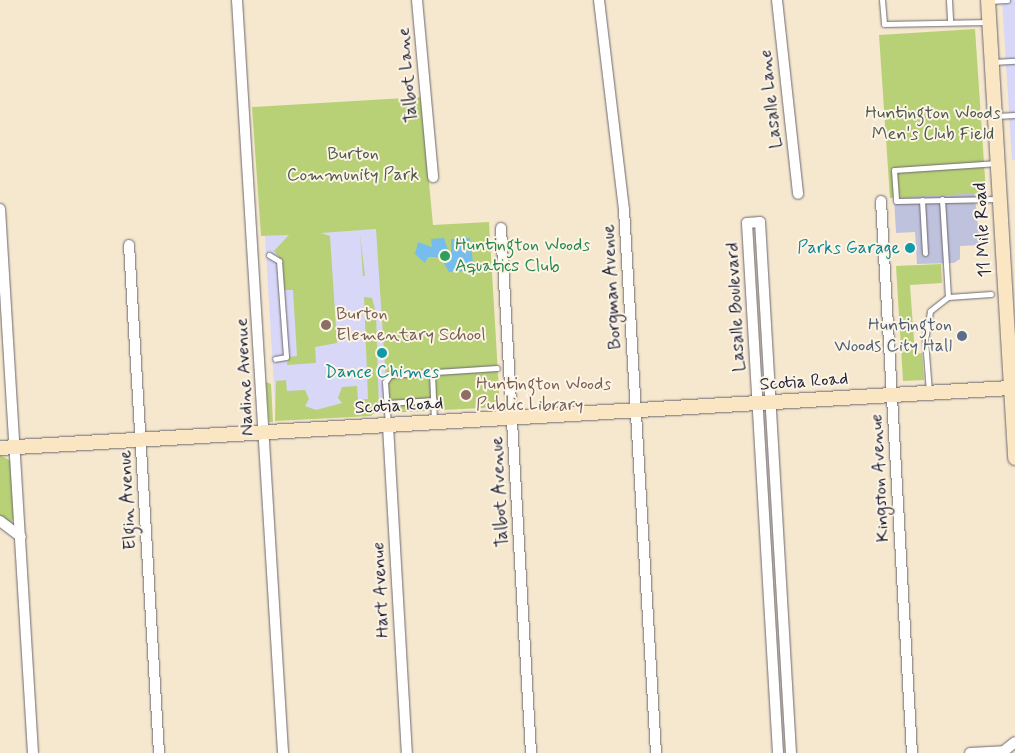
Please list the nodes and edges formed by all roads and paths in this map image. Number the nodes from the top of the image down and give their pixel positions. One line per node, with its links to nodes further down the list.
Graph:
1 (237, 0): 45 (street, Nadine Avenue)
2 (417, 0): 16 (street, Talbot Lane)
3 (599, 0): 41 (street, Borgman Avenue)
4 (777, 0): 17 (street, Lasalle Lane)
5 (882, 0): 9 (lane)
6 (949, 0): 9 (lane)
7 (1007, 0): 8 (lane)
8 (988, 1): 10 (street, 11 Mile Road)
9 (950, 20): 10 (lane)
10 (990, 22): 12 (street, 11 Mile Road)
11 (1015, 61): 12 (lane)
12 (992, 62): 14 (street, 11 Mile Road)
13 (1015, 115): 14 (lane)
14 (995, 116): 15 (street, 11 Mile Road)
15 (998, 163): 19 (street, 11 Mile Road); 20 (lane)
16 (433, 177)
17 (798, 194)
18 (942, 199): 19 (lane); 20 (lane); 30 (lane)
19 (1000, 199): 27 (street, 11 Mile Road)
20 (922, 200): 25 (lane)
21 (881, 201): 37 (street, Kingston Avenue)
22 (0, 210): 48 (street)
23 (501, 228): 42 (street, Talbot Avenue)
24 (129, 245): 46 (street, Elgin Avenue)
25 (925, 252)
26 (269, 255): 31 (lane)
27 (1010, 274): 28 (street, 11 Mile Road)
28 (1010, 291): 32 (street, 11 Mile Road)
29 (991, 294): 30 (lane)
30 (948, 297): 36 (lane)
31 (274, 359)
32 (1012, 366): 35 (street, 11 Mile Road)
33 (497, 368): 34 (lane)
34 (432, 372): 38 (lane); 39 (lane)
35 (1011, 388): 36 (street, Scotia Road); 49 (street, 11 Mile Road)
36 (929, 393): 37 (street, Scotia Road)
37 (892, 395): 40 (street, Scotia Road); 66 (street, Kingston Avenue)
38 (434, 400): 39 (lane); 43 (lane)
39 (387, 403): 44 (lane)
40 (764, 403): 40 (street, Lasalle Boulevard); 41 (street, Scotia Road); 51 (street, Lasalle Boulevard); 52 (street, Lasalle Boulevard)
41 (636, 411): 42 (street, Scotia Road); 63 (street, Borgman Avenue)
42 (512, 418): 43 (street, Scotia Road); 62 (street, Talbot Avenue)
43 (434, 423): 44 (street, Scotia Road)
44 (388, 426): 45 (street, Scotia Road); 61 (street, Hart Avenue)
45 (264, 433): 46 (street, Scotia Road); 60 (street, Nadine Avenue)
46 (140, 440): 48 (street, Scotia Road); 59 (street, Elgin Avenue)
47 (0, 448): 48 (street, Scotia Road)
48 (15, 448): 53 (street)
49 (1015, 458)
50 (0, 520): 53 (street)
51 (765, 528): 52 (street); 55 (street, Lasalle Boulevard)
52 (777, 528): 54 (street, Lasalle Boulevard)
53 (21, 537): 58 (street)
54 (784, 643): 55 (street); 65 (street, Lasalle Boulevard)
55 (772, 644): 64 (street, Lasalle Boulevard)
56 (1015, 742): 57 (street)
57 (1004, 752): 67 (street)
58 (33, 753)
59 (158, 753)
60 (283, 753)
61 (407, 753)
62 (531, 753)
63 (656, 753)
64 (778, 753)
65 (791, 753)
66 (912, 753)
67 (970, 753)

